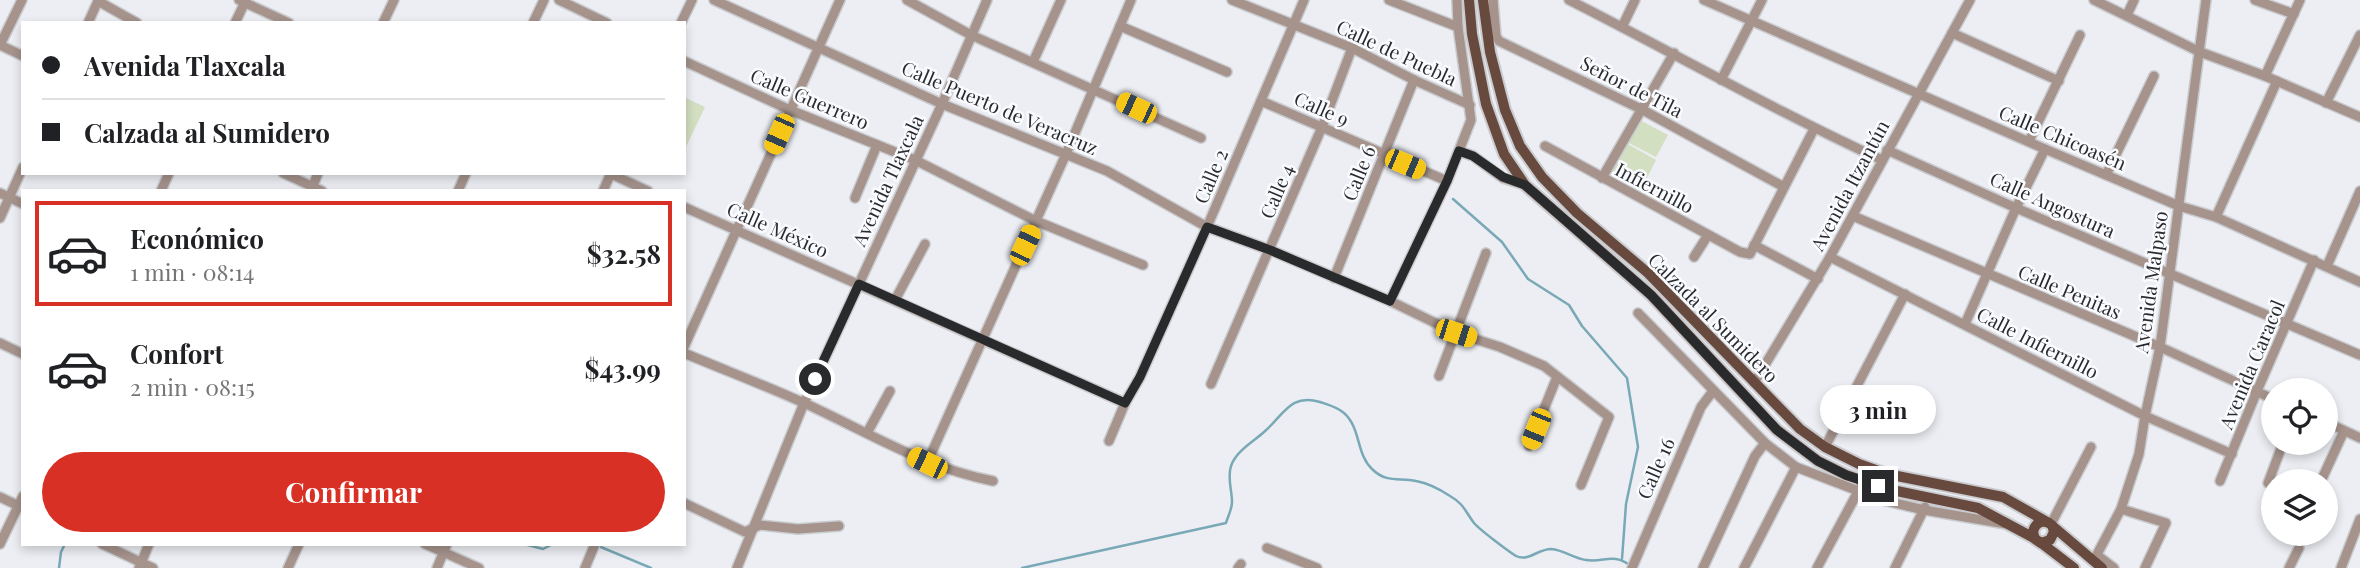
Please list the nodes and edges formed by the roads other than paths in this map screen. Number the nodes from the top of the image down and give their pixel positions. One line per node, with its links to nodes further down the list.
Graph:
1 (22, 0): 50 (street)
2 (394, 0): 37 (street)
3 (544, 0): 38 (street)
4 (559, 0): 39 (street)
5 (692, 0): 40 (street)
6 (714, 0): 51 (street, Calle Puerto de Veracruz)
7 (841, 0): 51 (street)
8 (907, 0): 47 (street)
9 (987, 0): 47 (street, Avenida Tlaxcala)
10 (1061, 0): 57 (street)
11 (1131, 0): 43 (street)
12 (1232, 0): 42 (street, Calle de Puebla)
13 (1304, 0): 42 (street, Calle 2)
14 (1389, 0): 44 (street)
15 (1457, 0): 44 (street)
16 (1469, 0): 93 (main road, Calzada al Sumidero)
17 (1483, 0): 142 (main road, Calzada al Sumidero)
18 (1493, 0): 71 (street, Señor de Tila)
19 (1569, 0): 45 (street)
20 (1635, 0): 45 (street)
21 (1704, 0): 41 (street, Calle Chicoasén)
22 (1762, 0): 41 (street)
23 (1970, 0): 46 (street, Avenida Itzantún)
24 (2094, 0): 32 (street)
25 (2134, 0): 32 (street)
26 (2205, 0): 53 (street, Avenida Malpaso)
27 (2255, 0): 31 (street)
28 (2300, 0): 31 (street)
29 (98, 1): 33 (street); 34 (street)
30 (244, 1): 35 (street); 36 (street)
31 (2294, 14): 60 (street)
32 (2127, 15): 53 (street)
33 (89, 21)
34 (133, 21)
35 (236, 21)
36 (285, 21)
37 (384, 21)
38 (534, 21)
39 (603, 21)
40 (682, 21)
41 (1753, 22): 62 (street); 66 (street, Calle Chicoasén)
42 (1293, 25): 52 (street, Calle de Puebla); 67 (street, Calle 2)
43 (1120, 26): 58 (street); 65 (street)
44 (1458, 27): 70 (street)
45 (1622, 27): 54 (street)
46 (1952, 33): 63 (street); 66 (street, Avenida Itzantún)
47 (971, 35): 57 (street); 69 (street, Avenida Tlaxcala)
48 (2080, 35): 63 (street)
49 (2360, 35): 68 (street)
50 (0, 45): 55 (street)
51 (818, 48): 69 (street, Calle Puerto de Veracruz); 72 (street)
52 (1352, 48): 61 (street, Calle de Puebla); 74 (street, Calle 4)
53 (2200, 52): 60 (street); 101 (street, Avenida Malpaso)
54 (1674, 53): 62 (street); 71 (street)
55 (21, 55)
56 (686, 62): 72 (street, Calle Guerrero)
57 (1033, 62): 65 (street)
58 (1227, 72)
59 (2154, 76): 90 (street)
60 (2264, 76): 64 (street)
61 (1414, 80): 70 (street, Calle de Puebla); 84 (street, Calle 6)
62 (1721, 80): 75 (street)
63 (2059, 81): 77 (street)
64 (2277, 81): 68 (street); 105 (street)
65 (1093, 88): 76 (street); 83 (street)
66 (1917, 94): 77 (street, Calle Chicoasén); 81 (street, Avenida Itzantún)
67 (1261, 101): 74 (street, Calle 9); 108 (street, Calle 2)
68 (2326, 103): 73 (street)
69 (942, 104): 83 (street, Calle Puerto de Veracruz); 85 (street, Avenida Tlaxcala)
70 (1470, 105): 82 (street)
71 (1641, 109): 91 (street); 94 (street, Señor de Tila)
72 (790, 110): 78 (street, Calle Guerrero); 109 (street)
73 (2360, 117)
74 (1322, 127): 84 (street, Calle 9); 112 (street, Calle 4)
75 (1814, 129): 86 (street); 94 (street)
76 (1201, 138)
77 (2029, 141): 80 (street, Calle Chicoasén)
78 (877, 145): 85 (street, Calle Guerrero); 99 (street)
79 (1545, 146): 91 (street, Infiernillo)
80 (2045, 149): 90 (street, Calle Chicoasén); 103 (street)
81 (1887, 150): 86 (street, Avenida Itzantún); 103 (street, Calle Angostura)
82 (1459, 151): 92 (street); 93 (street)
83 (1066, 154): 107 (street); 108 (street, Calle Puerto de Veracruz)
84 (1384, 155): 92 (street, Calle 9); 122 (street, Calle 6)
85 (915, 160): 107 (street, Calle Guerrero); 125 (street, Avenida Tlaxcala)
86 (1882, 160): 104 (street, Avenida Itzantún)
87 (21, 170): 98 (street)
88 (287, 175): 95 (street)
89 (612, 175): 96 (street)
90 (2106, 175): 101 (street, Calle Chicoasén)
91 (1602, 178): 110 (street, Infiernillo)
92 (1447, 181): 128 (street)
93 (1525, 185): 167 (main road, Calzada al Sumidero)
94 (1784, 187): 113 (street)
95 (312, 189)
96 (644, 189)
97 (2360, 191): 119 (street)
98 (4, 195): 100 (street); 106 (street)
99 (855, 198)
100 (21, 203)
101 (2179, 206): 105 (street, Calle Chicoasén); 120 (street, Avenida Malpaso)
102 (686, 207): 109 (street, Calle México)
103 (2016, 208): 120 (street, Calle Angostura); 121 (street)
104 (1853, 216): 116 (street, Avenida Itzantún); 121 (street, Calle Penitas)
105 (2216, 217): 117 (street, Calle Chicoasén)
106 (0, 218)
107 (1036, 221): 118 (street, Calle Guerrero); 133 (street)
108 (1207, 227): 112 (street, Calle Puerto de Veracruz); 149 (street, Calle 2)
109 (736, 229): 125 (street, Calle México); 134 (street)
110 (1708, 235): 113 (street, Infiernillo); 115 (street)
111 (925, 244): 127 (street)
112 (1270, 250): 122 (street, Calle Puerto de Veracruz); 143 (street, Calle 4)
113 (1752, 250): 123 (street, Infiernillo)
114 (1486, 253): 132 (street)
115 (1695, 257)
116 (1830, 257): 123 (street, Avenida Itzantún); 126 (street, Calle Infiernillo)
117 (2314, 260): 119 (street, Calle Chicoasén); 131 (street, Avenida Caracol)
118 (1143, 265)
119 (2327, 266): 124 (street, Calle Chicoasén)
120 (2169, 274): 131 (street, Calle Angostura); 136 (street, Avenida Malpaso)
121 (1987, 275): 130 (street); 136 (street, Calle Penitas)
122 (1334, 278): 128 (street, Calle Puerto de Veracruz)
123 (1818, 279): 142 (street, Avenida Itzantún)
124 (2360, 282)
125 (859, 284): 127 (street, Calle México); 148 (street, Avenida Tlaxcala)
126 (1905, 294): 130 (street, Calle Infiernillo); 158 (street)
127 (895, 300): 133 (street, Calle México)
128 (1390, 301): 132 (street, Calle Puerto de Veracruz)
129 (1638, 313): 145 (street)
130 (1965, 324): 150 (street, Calle Infiernillo)
131 (2286, 324): 139 (street, Calle Angostura); 146 (street, Avenida Caracol)
132 (1456, 333): 140 (street); 141 (street, Calle Puerto de Veracruz)
133 (982, 339): 149 (street, Calle México); 161 (street)
134 (686, 342)
135 (0, 344): 137 (street)
136 (2160, 347): 146 (street, Calle Penitas); 150 (street, Avenida Malpaso)
137 (21, 353)
138 (686, 354): 148 (street)
139 (2360, 355)
140 (1439, 376)
141 (1557, 376): 157 (street); 166 (street, Calle Puerto de Veracruz)
142 (1754, 383): 158 (main road, Calzada al Sumidero)
143 (1211, 384)
144 (890, 391): 153 (street)
145 (1713, 391): 156 (street); 191 (street, Calle 16)
146 (2257, 391): 147 (street, Calle Penitas); 160 (street, Avenida Caracol)
147 (2261, 393)
148 (804, 403): 153 (street); 178 (street, Avenida Tlaxcala)
149 (1125, 403): 155 (street, Calle 2)
150 (2145, 416): 160 (street, Calle Infiernillo); 172 (street, Avenida Malpaso)
151 (2338, 428): 152 (street)
152 (2344, 431): 154 (street); 163 (street)
153 (867, 433): 161 (street)
154 (2360, 438)
155 (1109, 440)
156 (1765, 443): 162 (street); 200 (street)
157 (1529, 446)
158 (1825, 447): 176 (main road, Calzada al Sumidero)
159 (2091, 447): 176 (street)
160 (2232, 454): 165 (street, Avenida Caracol)
161 (927, 463): 164 (street)
162 (1796, 467): 167 (street); 201 (street)
163 (2327, 469)
164 (993, 481)
165 (2221, 481)
166 (1581, 485)
167 (1861, 486): 169 (main road, Calzada al Sumidero); 173 (street); 202 (street)
168 (0, 497): 171 (street)
169 (1928, 498): 173 (street); 175 (main road, Calzada al Sumidero)
170 (686, 504): 178 (street)
171 (20, 507): 180 (street)
172 (2121, 509): 188 (street, Avenida Malpaso); 205 (street)
173 (1924, 510): 175 (street); 203 (street)
174 (2360, 519): 193 (street)
175 (2011, 524): 179 (main road, Calzada al Sumidero)
176 (2051, 524): 179 (main road); 179 (main road); 188 (main road, Calzada al Sumidero)
177 (839, 526): 178 (street)
178 (752, 529): 198 (street, Avenida Tlaxcala)
179 (2037, 540): 192 (main road, Calzada al Sumidero)
180 (0, 544)
181 (106, 546): 189 (street)
182 (148, 546): 189 (street)
183 (298, 546): 195 (street)
184 (594, 546): 190 (street)
185 (446, 548): 196 (street); 197 (street)
186 (1267, 548): 199 (street)
187 (2299, 548): 206 (street)
188 (2098, 561): 204 (street)
189 (140, 565): 194 (street)
190 (586, 565)
191 (1633, 565)
192 (2072, 567)
193 (2343, 567)
194 (153, 568)
195 (288, 568)
196 (437, 568)
197 (479, 568)
198 (737, 568)
199 (1317, 568)
200 (1703, 568)
201 (1744, 568)
202 (1817, 568)
203 (1895, 568)
204 (2114, 568)
205 (2145, 568)
206 (2289, 568)

